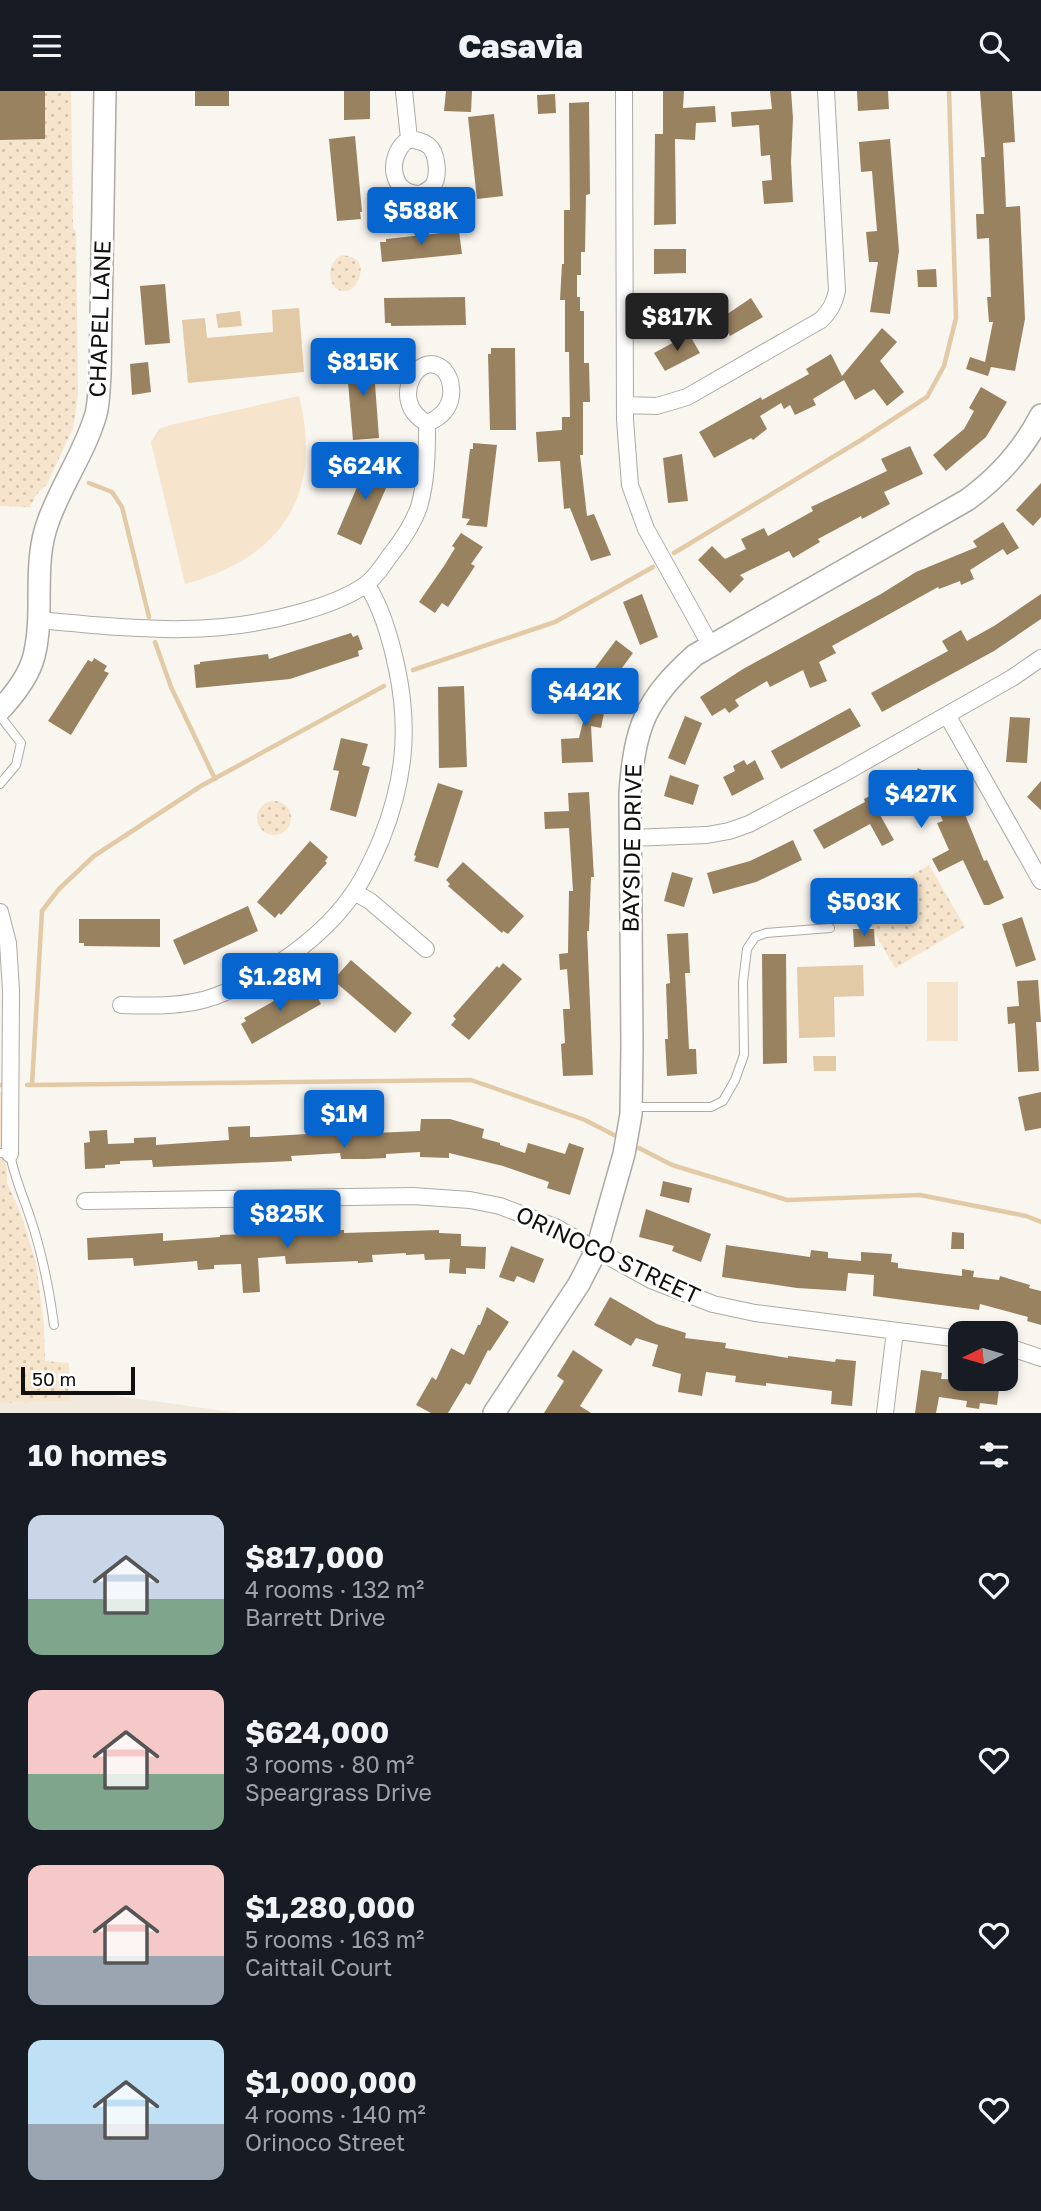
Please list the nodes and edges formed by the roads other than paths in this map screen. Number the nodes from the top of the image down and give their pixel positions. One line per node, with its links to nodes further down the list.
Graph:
1 (105, 91): 10 (street, CHAPEL LANE)
2 (404, 91): 5 (street)
3 (624, 91): 6 (street)
4 (826, 91): 6 (street)
5 (409, 139)
6 (625, 405): 11 (street)
7 (1041, 415): 11 (street, BAYSIDE DRIVE)
8 (427, 423): 9 (street)
9 (367, 585): 10 (street); 19 (street)
10 (38, 620): 13 (street, CHAPEL LANE)
11 (711, 646): 17 (street, BAYSIDE DRIVE)
12 (1041, 658): 14 (street)
13 (0, 710)
14 (947, 715): 17 (street); 18 (street)
15 (0, 716): 16 (lane)
16 (0, 784)
17 (630, 838): 24 (street, BAYSIDE DRIVE)
18 (1038, 869)
19 (355, 892): 22 (street); 23 (street)
20 (0, 912): 25 (street)
21 (830, 928): 24 (lane)
22 (426, 949)
23 (121, 1005)
24 (631, 1107): 27 (street, BAYSIDE DRIVE)
25 (5, 1153): 28 (lane)
26 (85, 1201): 27 (street, ORINOCO STREET)
27 (597, 1249): 29 (street, ORINOCO STREET); 33 (street, BAYSIDE DRIVE)
28 (54, 1325)
29 (895, 1331): 30 (street, ORINOCO STREET); 34 (street)
30 (948, 1337)
31 (1018, 1350): 32 (street)
32 (1041, 1358)
33 (494, 1413)
34 (885, 1413)

